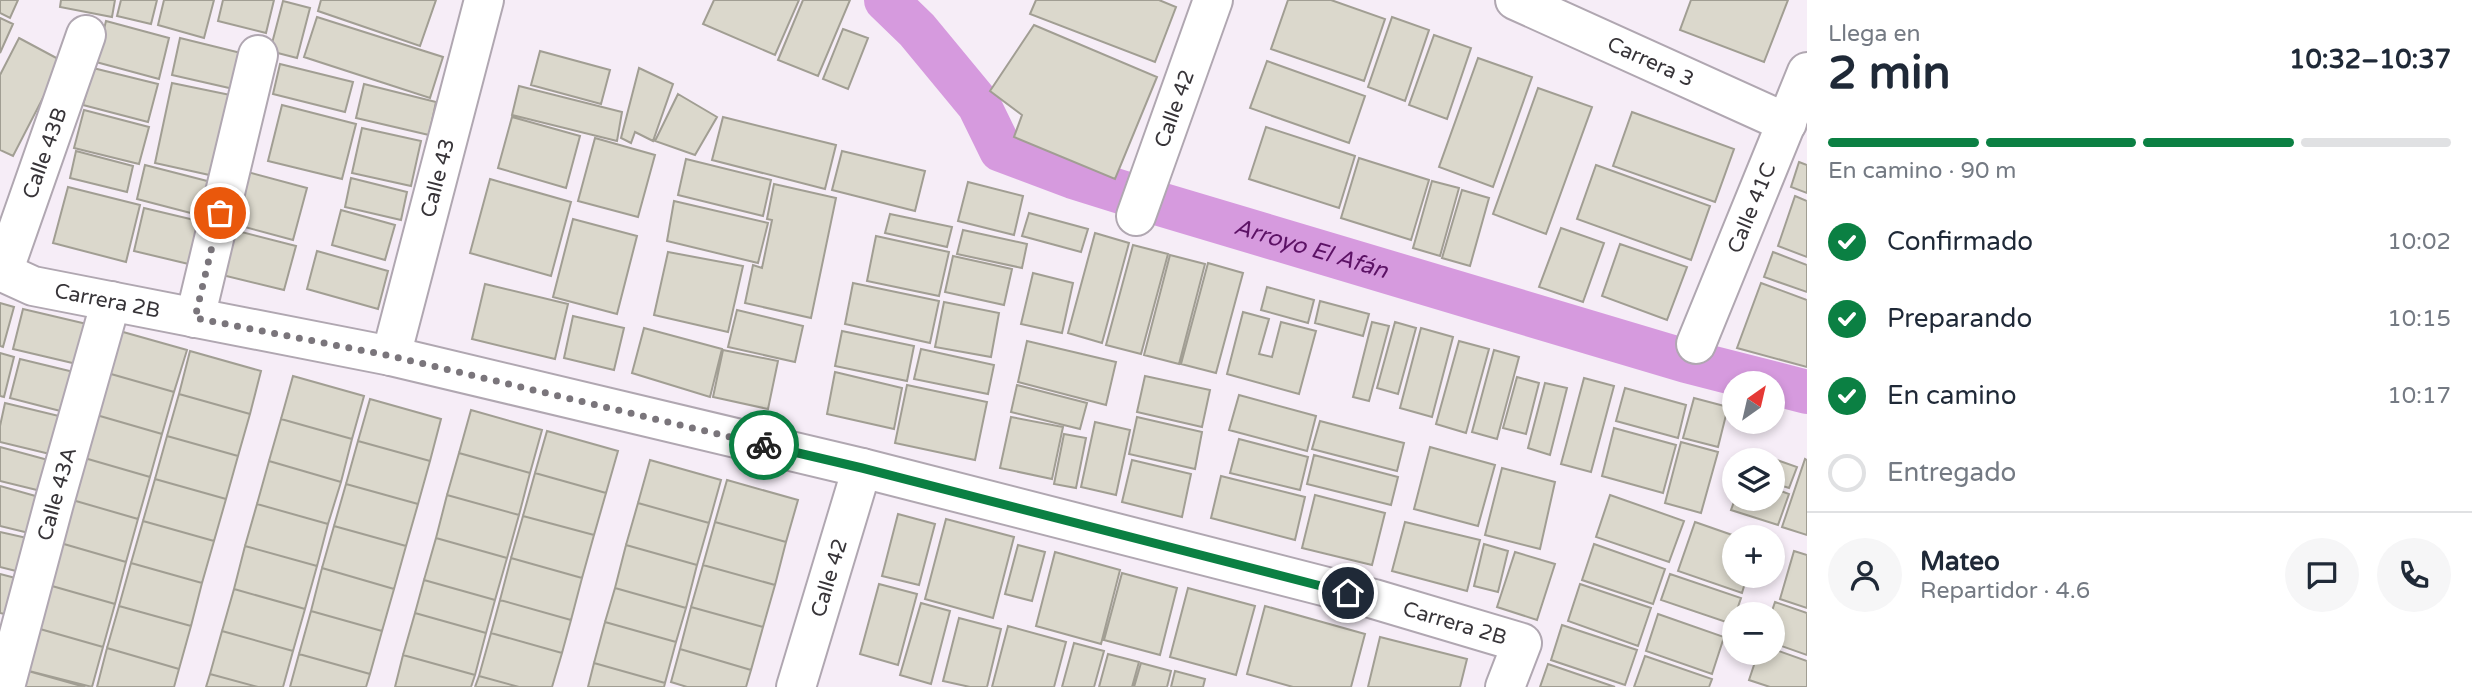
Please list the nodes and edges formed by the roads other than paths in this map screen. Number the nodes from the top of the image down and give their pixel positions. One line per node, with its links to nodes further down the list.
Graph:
1 (484, 0): 13 (street, Calle 43)
2 (1213, 0): 8 (street, Calle 42)
3 (1515, 0): 7 (street, Carrera 3)
4 (86, 35): 9 (street, Calle 43B)
5 (258, 55): 11 (street)
6 (1807, 72): 7 (street, Calle 41C)
7 (1787, 123): 12 (street, Calle 41C)
8 (1136, 216)
9 (1, 272): 10 (street, Carrera 2B)
10 (111, 301): 11 (street, Carrera 2B); 15 (street, Calle 43A)
11 (195, 318): 13 (street, Carrera 2B)
12 (1696, 344)
13 (391, 356): 14 (street, Carrera 2B)
14 (862, 468): 16 (street, Calle 42); 17 (street, Carrera 2B)
15 (5, 687)
16 (796, 687)
17 (1505, 687)

